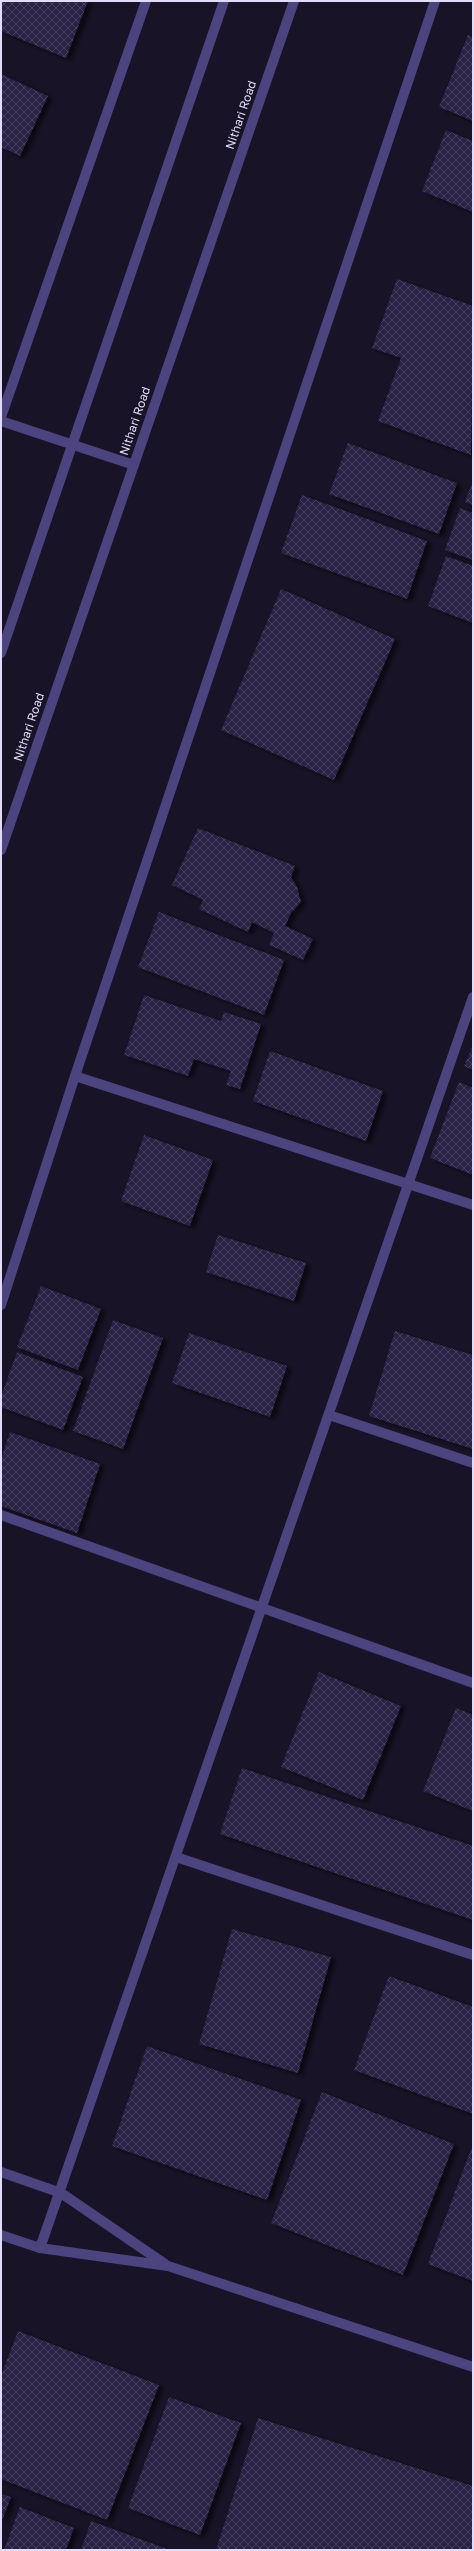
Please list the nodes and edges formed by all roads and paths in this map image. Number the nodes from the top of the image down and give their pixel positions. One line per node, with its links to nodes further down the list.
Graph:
1 (146, 1): 5 (street)
2 (224, 1): 7 (street)
3 (294, 1): 8 (street, Nithari Road)
4 (434, 1): 12 (street)
5 (1, 417)
6 (1, 421): 7 (street)
7 (72, 444): 8 (street); 9 (street)
8 (134, 465): 10 (street, Nithari Road)
9 (1, 653)
10 (1, 850)
11 (473, 997): 13 (street)
12 (75, 1076): 13 (street); 15 (street)
13 (408, 1184): 14 (street); 16 (street)
14 (473, 1205)
15 (1, 1305)
16 (329, 1416): 17 (street); 19 (street)
17 (473, 1463)
18 (1, 1515): 19 (street)
19 (260, 1607): 20 (street); 21 (street)
20 (473, 1683)
21 (176, 1857): 22 (street); 24 (street)
22 (473, 1955)
23 (1, 2172): 24 (street)
24 (61, 2193): 26 (street); 27 (street)
25 (1, 2234): 26 (street)
26 (40, 2248): 27 (street)
27 (168, 2266): 28 (street)
28 (473, 2367)

